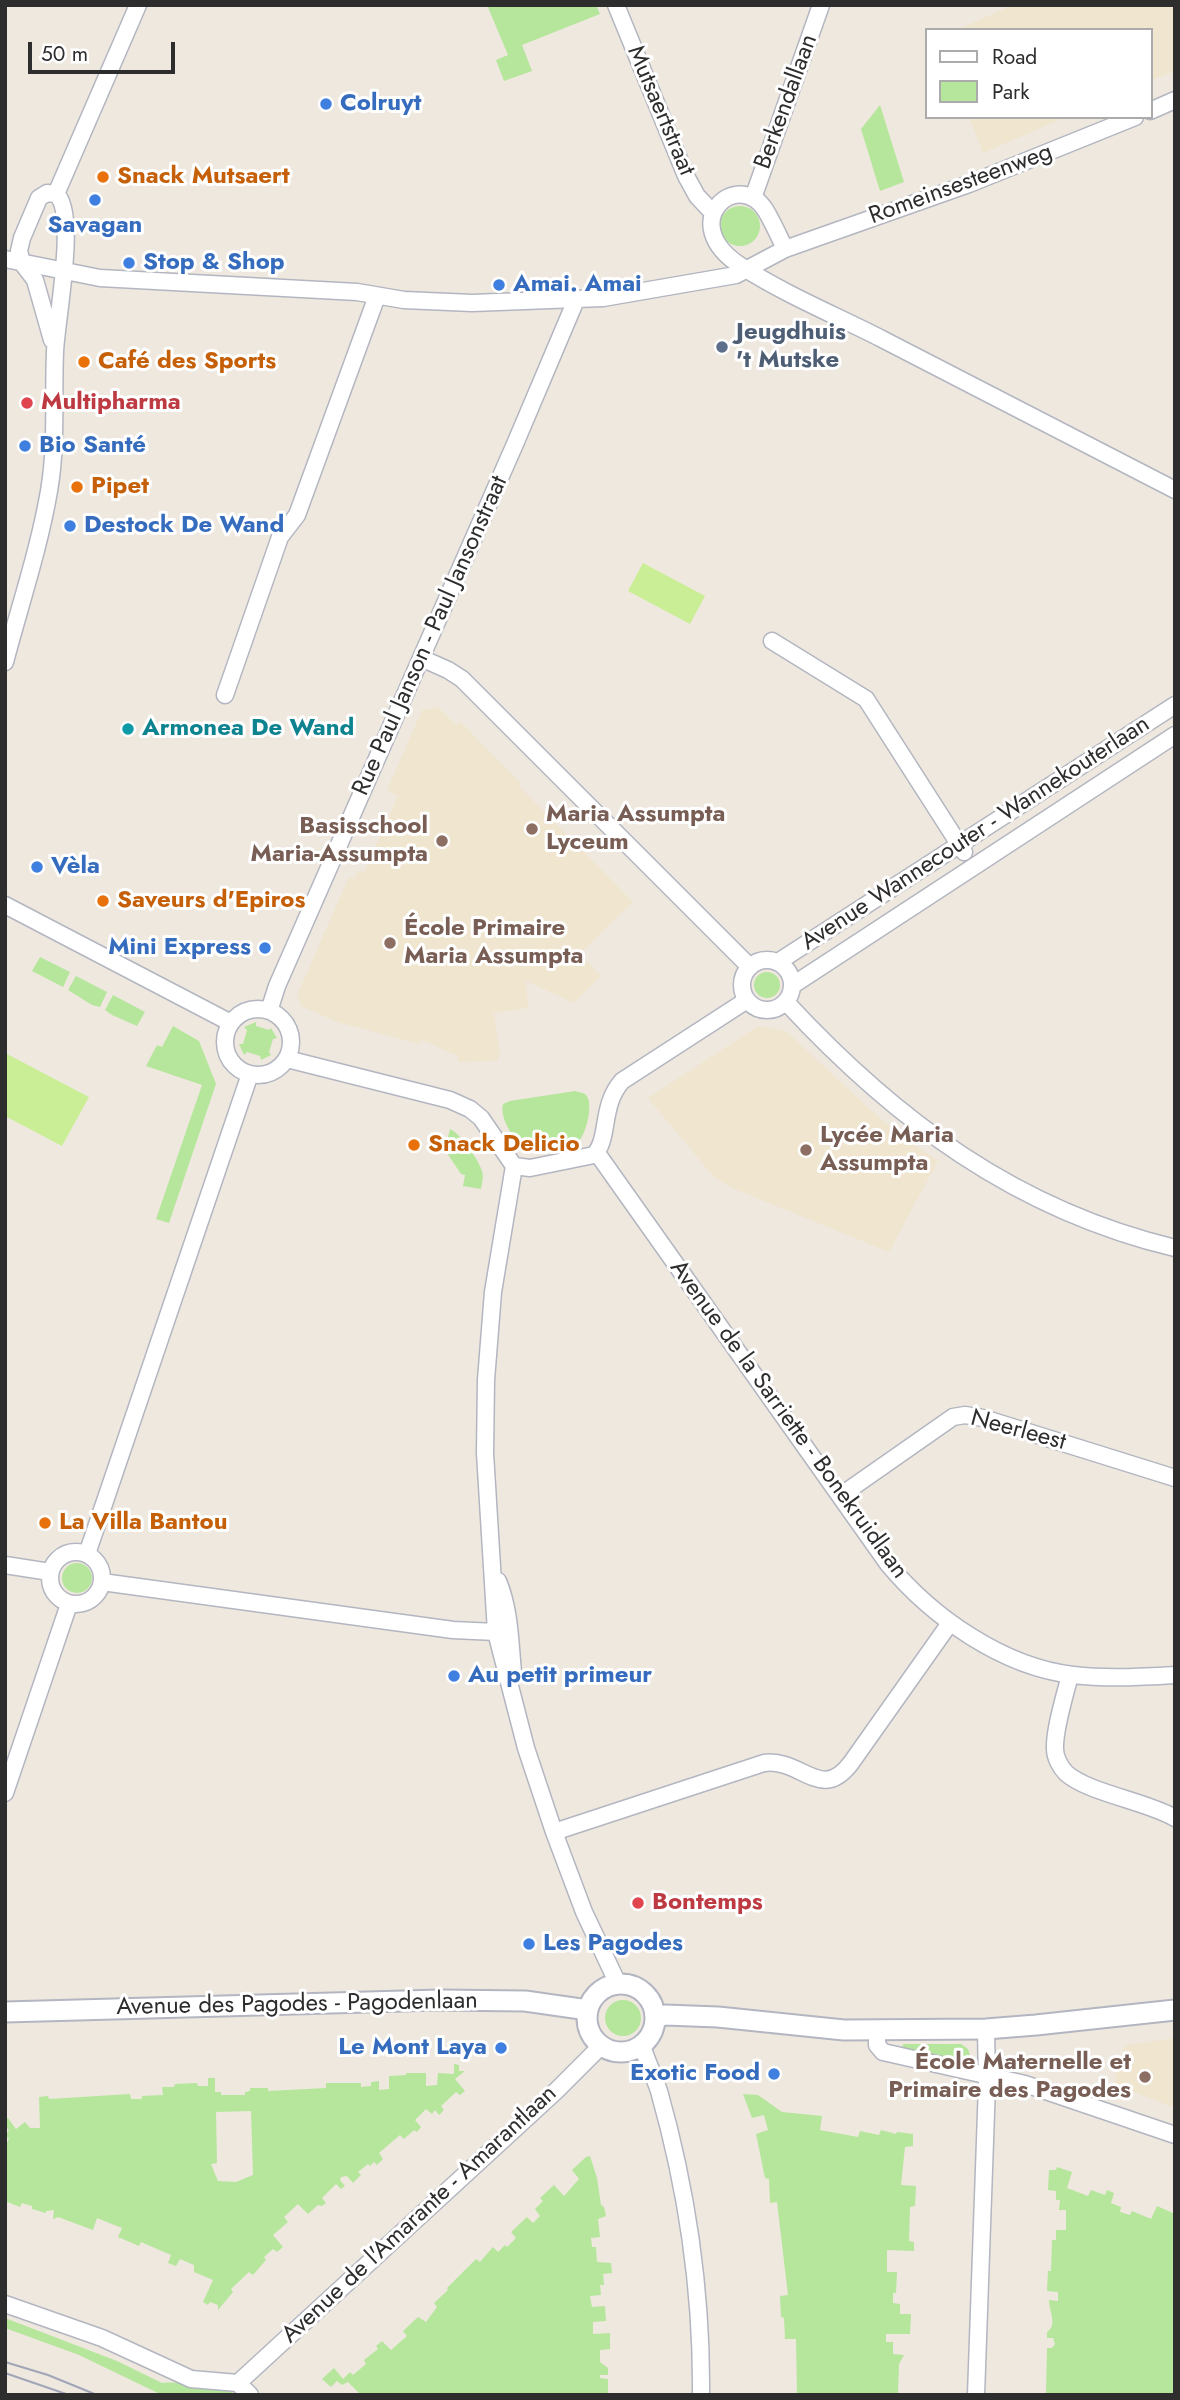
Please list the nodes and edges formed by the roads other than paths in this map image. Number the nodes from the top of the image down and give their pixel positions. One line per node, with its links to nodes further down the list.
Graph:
1 (125, 5): 5 (street)
2 (138, 5): 5 (street)
3 (616, 5): 11 (street, Mutsaertstraat)
4 (821, 5): 10 (street, Berkendallaan)
5 (126, 33): 9 (street)
6 (1175, 100): 7 (street)
7 (1152, 110)
8 (1130, 119): 12 (street, Romeinsesteenweg)
9 (55, 194): 14 (street); 16 (street)
10 (753, 198): 11 (street); 12 (street)
11 (712, 212): 15 (street)
12 (785, 249): 15 (street, Romeinsesteenweg)
13 (5, 259): 14 (street, Romeinsesteenweg)
14 (24, 265): 16 (street, Romeinsesteenweg); 19 (street)
15 (747, 270): 18 (street, Romeinsesteenweg); 20 (street)
16 (64, 272): 17 (street, Romeinsesteenweg); 19 (street)
17 (377, 296): 18 (street, Romeinsesteenweg); 24 (street)
18 (576, 300): 22 (street, Rue Paul Janson - Paul Jansonstraat)
19 (55, 349): 23 (street)
20 (1175, 490)
21 (772, 641): 27 (street)
22 (421, 658): 31 (street); 35 (street, Rue Paul Janson - Paul Jansonstraat)
23 (5, 662)
24 (225, 695)
25 (1175, 705): 27 (street, Avenue Wannecouter - Wannekouterlaan)
26 (1175, 735): 28 (street, Avenue Wannecouter - Wannekouterlaan)
27 (959, 845): 28 (street); 30 (street, Avenue Wannecouter - Wannekouterlaan)
28 (972, 866): 32 (street, Avenue Wannecouter - Wannekouterlaan)
29 (5, 905): 36 (street)
30 (778, 962): 31 (street); 32 (street)
31 (750, 967): 33 (street)
32 (793, 985): 34 (street)
33 (747, 1000): 34 (street); 39 (street)
34 (786, 1002): 41 (street)
35 (269, 1011): 36 (street); 37 (street)
36 (231, 1023): 38 (street)
37 (287, 1059): 38 (street); 40 (street)
38 (250, 1074): 44 (street)
39 (597, 1153): 40 (street); 43 (street, Avenue de la Sarriette - Bonekruidlaan)
40 (514, 1166): 46 (street)
41 (1175, 1248)
42 (1175, 1478): 43 (street, Neerleest)
43 (840, 1496): 50 (street, Avenue de la Sarriette - Bonekruidlaan)
44 (87, 1555): 47 (street); 48 (street)
45 (5, 1565): 47 (street)
46 (491, 1566): 51 (street); 52 (street)
47 (50, 1572): 49 (street)
48 (102, 1582): 49 (street); 51 (street)
49 (69, 1604): 56 (street)
50 (950, 1623): 53 (street, Avenue de la Sarriette - Bonekruidlaan); 58 (street)
51 (496, 1632): 52 (street); 55 (street)
52 (512, 1665): 55 (street)
53 (1070, 1675): 54 (street, Avenue de la Sarriette - Bonekruidlaan); 57 (street)
54 (1175, 1675)
55 (511, 1685): 58 (street)
56 (5, 1793)
57 (1175, 1818)
58 (554, 1832): 59 (street)
59 (618, 1984): 60 (street); 63 (street)
60 (588, 2010): 62 (street, Avenue des Pagodes - Pagodenlaan); 66 (street)
61 (1175, 2010): 64 (street)
62 (5, 2012)
63 (656, 2018): 65 (street); 67 (street)
64 (986, 2029): 65 (street); 68 (street)
65 (877, 2030): 68 (street)
66 (601, 2046): 67 (street); 71 (street, Avenue de l'Amarante - Amarantlaan)
67 (642, 2046): 72 (street)
68 (987, 2075): 69 (street); 73 (street)
69 (1175, 2136)
70 (5, 2304): 71 (street)
71 (244, 2389)
72 (701, 2395)
73 (976, 2395)

